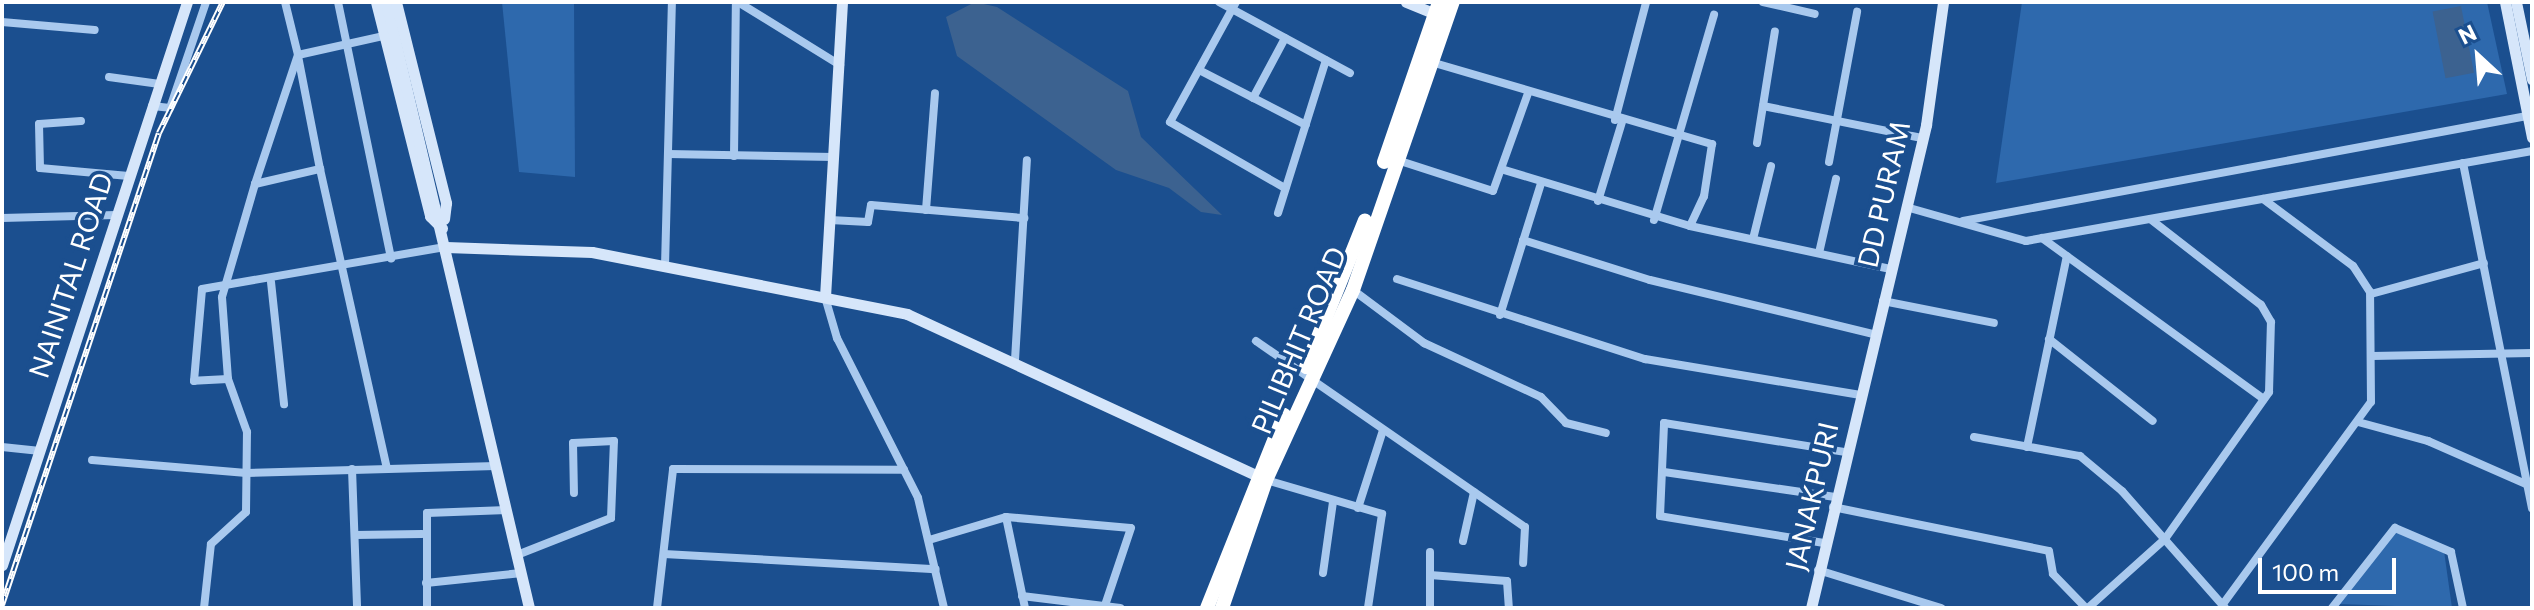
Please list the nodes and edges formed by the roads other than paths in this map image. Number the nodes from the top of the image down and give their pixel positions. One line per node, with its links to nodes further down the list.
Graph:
1 (187, 2): 38 (street, NAINITAL ROAD)
2 (206, 2): 43 (street)
3 (285, 2): 30 (street)
4 (338, 2): 29 (street)
5 (376, 2): 27 (street)
6 (386, 2): 83 (street)
7 (396, 2): 83 (street)
8 (672, 2): 55 (street)
9 (737, 2): 33 (street); 56 (street)
10 (842, 2): 33 (street)
11 (1219, 2): 19 (street)
12 (1406, 2): 20 (street)
13 (1453, 2): 20 (highway, PILIBHIT ROAD)
14 (1763, 2): 22 (street)
15 (1943, 2): 51 (street, DD PURAM)
16 (2505, 2): 35 (street)
17 (2516, 2): 35 (street)
18 (1646, 3): 47 (street)
19 (1234, 5): 28 (street); 34 (street)
20 (1439, 10): 32 (highway, PILIBHIT ROAD); 111 (highway)
21 (1857, 12): 48 (street)
22 (1815, 14)
23 (1714, 15): 52 (street)
24 (2, 22): 25 (street)
25 (95, 30)
26 (1775, 31): 44 (street)
27 (384, 36): 29 (street); 83 (street)
28 (1285, 38): 31 (street); 41 (street)
29 (348, 45): 30 (street); 90 (street)
30 (298, 55): 63 (street); 68 (street)
31 (1326, 60): 36 (street); 49 (street)
32 (1429, 62): 40 (street); 58 (highway, PILIBHIT ROAD)
33 (840, 65): 57 (street)
34 (1199, 70): 41 (street); 69 (street)
35 (2528, 72): 42 (street)
36 (1350, 73)
37 (109, 77): 38 (street)
38 (160, 84): 43 (street, NAINITAL ROAD)
39 (935, 93): 73 (street)
40 (1528, 93): 47 (street); 64 (street)
41 (1253, 98): 49 (street)
42 (2529, 103): 45 (street)
43 (152, 106): 65 (street, NAINITAL ROAD)
44 (1763, 106): 48 (street); 53 (street)
45 (2530, 116): 50 (street); 81 (street)
46 (81, 121): 65 (street)
47 (1619, 121): 52 (street); 71 (street)
48 (1836, 121): 51 (street); 60 (street)
49 (1306, 125): 69 (street)
50 (2532, 137)
51 (1922, 138): 72 (street, DD PURAM)
52 (1679, 140): 80 (street); 82 (street)
53 (1757, 143)
54 (2532, 151): 61 (street)
55 (668, 154): 56 (street); 92 (street)
56 (734, 156): 57 (street)
57 (834, 157): 79 (street)
58 (1394, 159): 64 (street); 98 (highway, PILIBHIT ROAD)
59 (1027, 160): 77 (street)
60 (1829, 162)
61 (2463, 163): 70 (street); 91 (street)
62 (1771, 166): 85 (street)
63 (320, 169): 68 (street); 94 (street)
64 (1501, 169): 67 (street)
65 (129, 176): 75 (street, NAINITAL ROAD)
66 (1836, 179): 88 (street)
67 (1541, 183): 71 (street); 86 (street)
68 (255, 184): 97 (street)
69 (1285, 188): 74 (street)
70 (2263, 199): 78 (street); 99 (street)
71 (1598, 201): 80 (street)
72 (1906, 207): 81 (street); 93 (street, DD PURAM)
73 (926, 210): 77 (street); 79 (street)
74 (1278, 213)
75 (116, 215): 76 (street); 123 (street, NAINITAL ROAD)
76 (2, 218)
77 (1024, 218): 110 (street)
78 (2150, 219): 84 (street); 114 (street)
79 (830, 220): 100 (street)
80 (1654, 220): 82 (street)
81 (1959, 222): 84 (street)
82 (1690, 226): 85 (street)
83 (443, 228): 87 (street)
84 (2042, 238): 89 (street)
85 (1753, 239): 88 (street)
86 (1523, 240): 102 (street); 104 (street)
87 (446, 247): 90 (street); 92 (street); 126 (street)
88 (1819, 253): 93 (street)
89 (2067, 256): 105 (street); 114 (street)
90 (391, 259): 94 (street)
91 (2484, 263): 99 (street); 107 (street)
92 (665, 266): 100 (street)
93 (1890, 269): 101 (street, DD PURAM)
94 (340, 270): 96 (street); 128 (street)
95 (1397, 279): 102 (street)
96 (271, 282): 97 (street); 115 (street)
97 (226, 285): 112 (street); 112 (street)
98 (1353, 290): 111 (highway, PILIBHIT ROAD); 119 (street)
99 (2371, 294): 109 (street)
100 (825, 297): 110 (street); 129 (street)
101 (1883, 301): 103 (street); 104 (street, DD PURAM)
102 (1500, 315): 113 (street)
103 (1994, 323)
104 (1874, 334): 113 (street, DD PURAM)
105 (2049, 339): 116 (street); 122 (street)
106 (1256, 341): 111 (street)
107 (2503, 353): 108 (street); 109 (street); 133 (street)
108 (2532, 353)
109 (2372, 356): 117 (street)
110 (1015, 360): 132 (street)
111 (1306, 376): 118 (street); 132 (highway, PILIBHIT ROAD)
112 (228, 379): 131 (street)
113 (1859, 395): 124 (street, JANAKPURI)
114 (2264, 399): 144 (street)
115 (284, 404)
116 (2153, 421)
117 (2358, 422): 133 (street); 161 (street)
118 (1383, 430): 134 (street); 138 (street)
119 (1606, 433)
120 (1974, 437): 122 (street)
121 (2, 447): 123 (street)
122 (2027, 447): 144 (street)
123 (38, 451): 152 (street, NAINITAL ROAD)
124 (1846, 452): 130 (street); 137 (street, JANAKPURI)
125 (92, 460): 131 (street)
126 (496, 466): 128 (street); 140 (street)
127 (352, 469): 128 (street); 131 (street); 143 (street)
128 (387, 469)
129 (904, 470): 145 (street); 149 (street)
130 (1664, 472): 137 (street); 147 (street)
131 (246, 473): 162 (street)
132 (1261, 478): 136 (street); 170 (highway); 171 (highway, PILIBHIT ROAD)
133 (2528, 485): 139 (street)
134 (1474, 492): 146 (street); 151 (street)
135 (574, 493): 150 (street)
136 (1333, 502): 138 (street); 156 (street)
137 (1833, 502): 147 (street, JANAKPURI); 177 (street)
138 (1358, 508): 172 (street)
139 (2532, 508)
140 (507, 510): 142 (street); 150 (street)
141 (1006, 517): 145 (street); 159 (street); 160 (street)
142 (422, 534): 143 (street); 158 (street)
143 (355, 535): 163 (street)
144 (2165, 539): 161 (street); 177 (street)
145 (929, 540): 153 (street)
146 (1463, 541)
147 (1824, 543): 154 (street, JANAKPURI)
148 (1430, 552): 157 (street)
149 (664, 554): 153 (street); 166 (street)
150 (517, 555): 155 (street)
151 (1523, 563)
152 (2, 565)
153 (936, 569): 167 (street)
154 (1818, 570): 175 (street, JANAKPURI); 176 (street)
155 (521, 573): 158 (street); 165 (street)
156 (1323, 573)
157 (1430, 575): 173 (street); 174 (street)
158 (426, 583): 164 (street)
159 (1022, 596): 160 (street); 168 (street)
160 (1105, 606): 169 (street)
161 (2224, 606)
162 (204, 608)
163 (357, 608)
164 (427, 608)
165 (529, 608)
166 (657, 608)
167 (944, 608)
168 (1025, 608)
169 (1120, 608)
170 (1207, 608)
171 (1222, 608)
172 (1368, 608)
173 (1430, 608)
174 (1509, 608)
175 (1811, 608)
176 (1941, 608)
177 (2087, 608)
178 (2332, 608): 179 (street)
179 (2463, 608)

